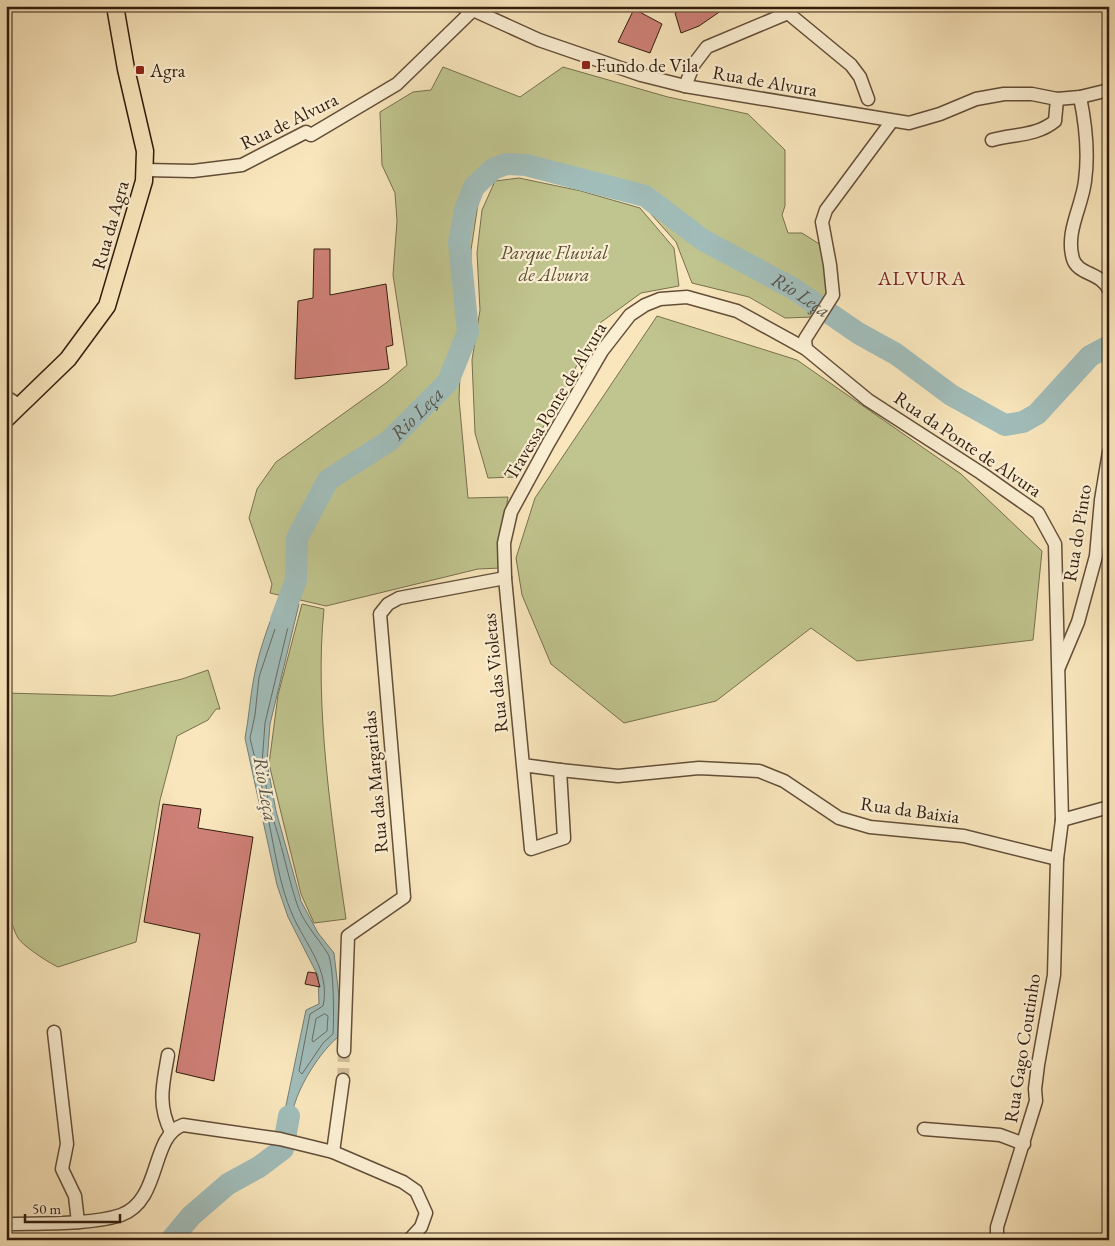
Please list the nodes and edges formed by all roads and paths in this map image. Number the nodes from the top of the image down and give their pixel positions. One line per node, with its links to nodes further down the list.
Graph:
1 (115, 6): 11 (main road, Rua da Agra)
2 (468, 7): 4 (street, Rua de Alvura); 11 (street, Rua de Alvura)
3 (787, 9): 4 (street); 7 (street)
4 (685, 86): 9 (street, Rua de Alvura)
5 (1109, 90): 6 (street, Rua de Alvura)
6 (1080, 97): 8 (street, Rua de Alvura); 12 (street)
7 (868, 98)
8 (1057, 99): 9 (street, Rua de Alvura); 10 (street)
9 (892, 121): 13 (street)
10 (992, 140)
11 (146, 170): 14 (main road, Rua da Agra)
12 (1109, 290)
13 (806, 349): 17 (street, Travessa Ponte de Alvura); 18 (street, Rua da Ponte de Alvura)
14 (13, 401): 15 (main road, Rua da Agra)
15 (6, 419)
16 (1109, 452): 18 (street, Rua do Pinto)
17 (505, 578): 19 (street, Rua das Violetas); 25 (street, Rua das Margaridas)
18 (1057, 674): 22 (street, Rua da Ponte de Alvura)
19 (523, 765): 20 (street, Rua da Baixia); 20 (street, Rua das Violetas)
20 (560, 770): 23 (street, Rua da Baixia)
21 (1109, 807): 22 (street)
22 (1062, 820): 23 (street, Rua da Ponte de Alvura)
23 (1057, 859): 30 (street, Rua Gago Coutinho)
24 (54, 1032): 32 (street)
25 (344, 1051)
26 (168, 1055): 29 (street)
27 (343, 1080): 31 (street)
28 (924, 1129): 30 (street)
29 (170, 1132): 31 (street); 32 (street)
30 (1024, 1144): 35 (street, Rua Gago Coutinho)
31 (333, 1152): 34 (street)
32 (78, 1222): 33 (street)
33 (6, 1224)
34 (409, 1240)
35 (997, 1240)

